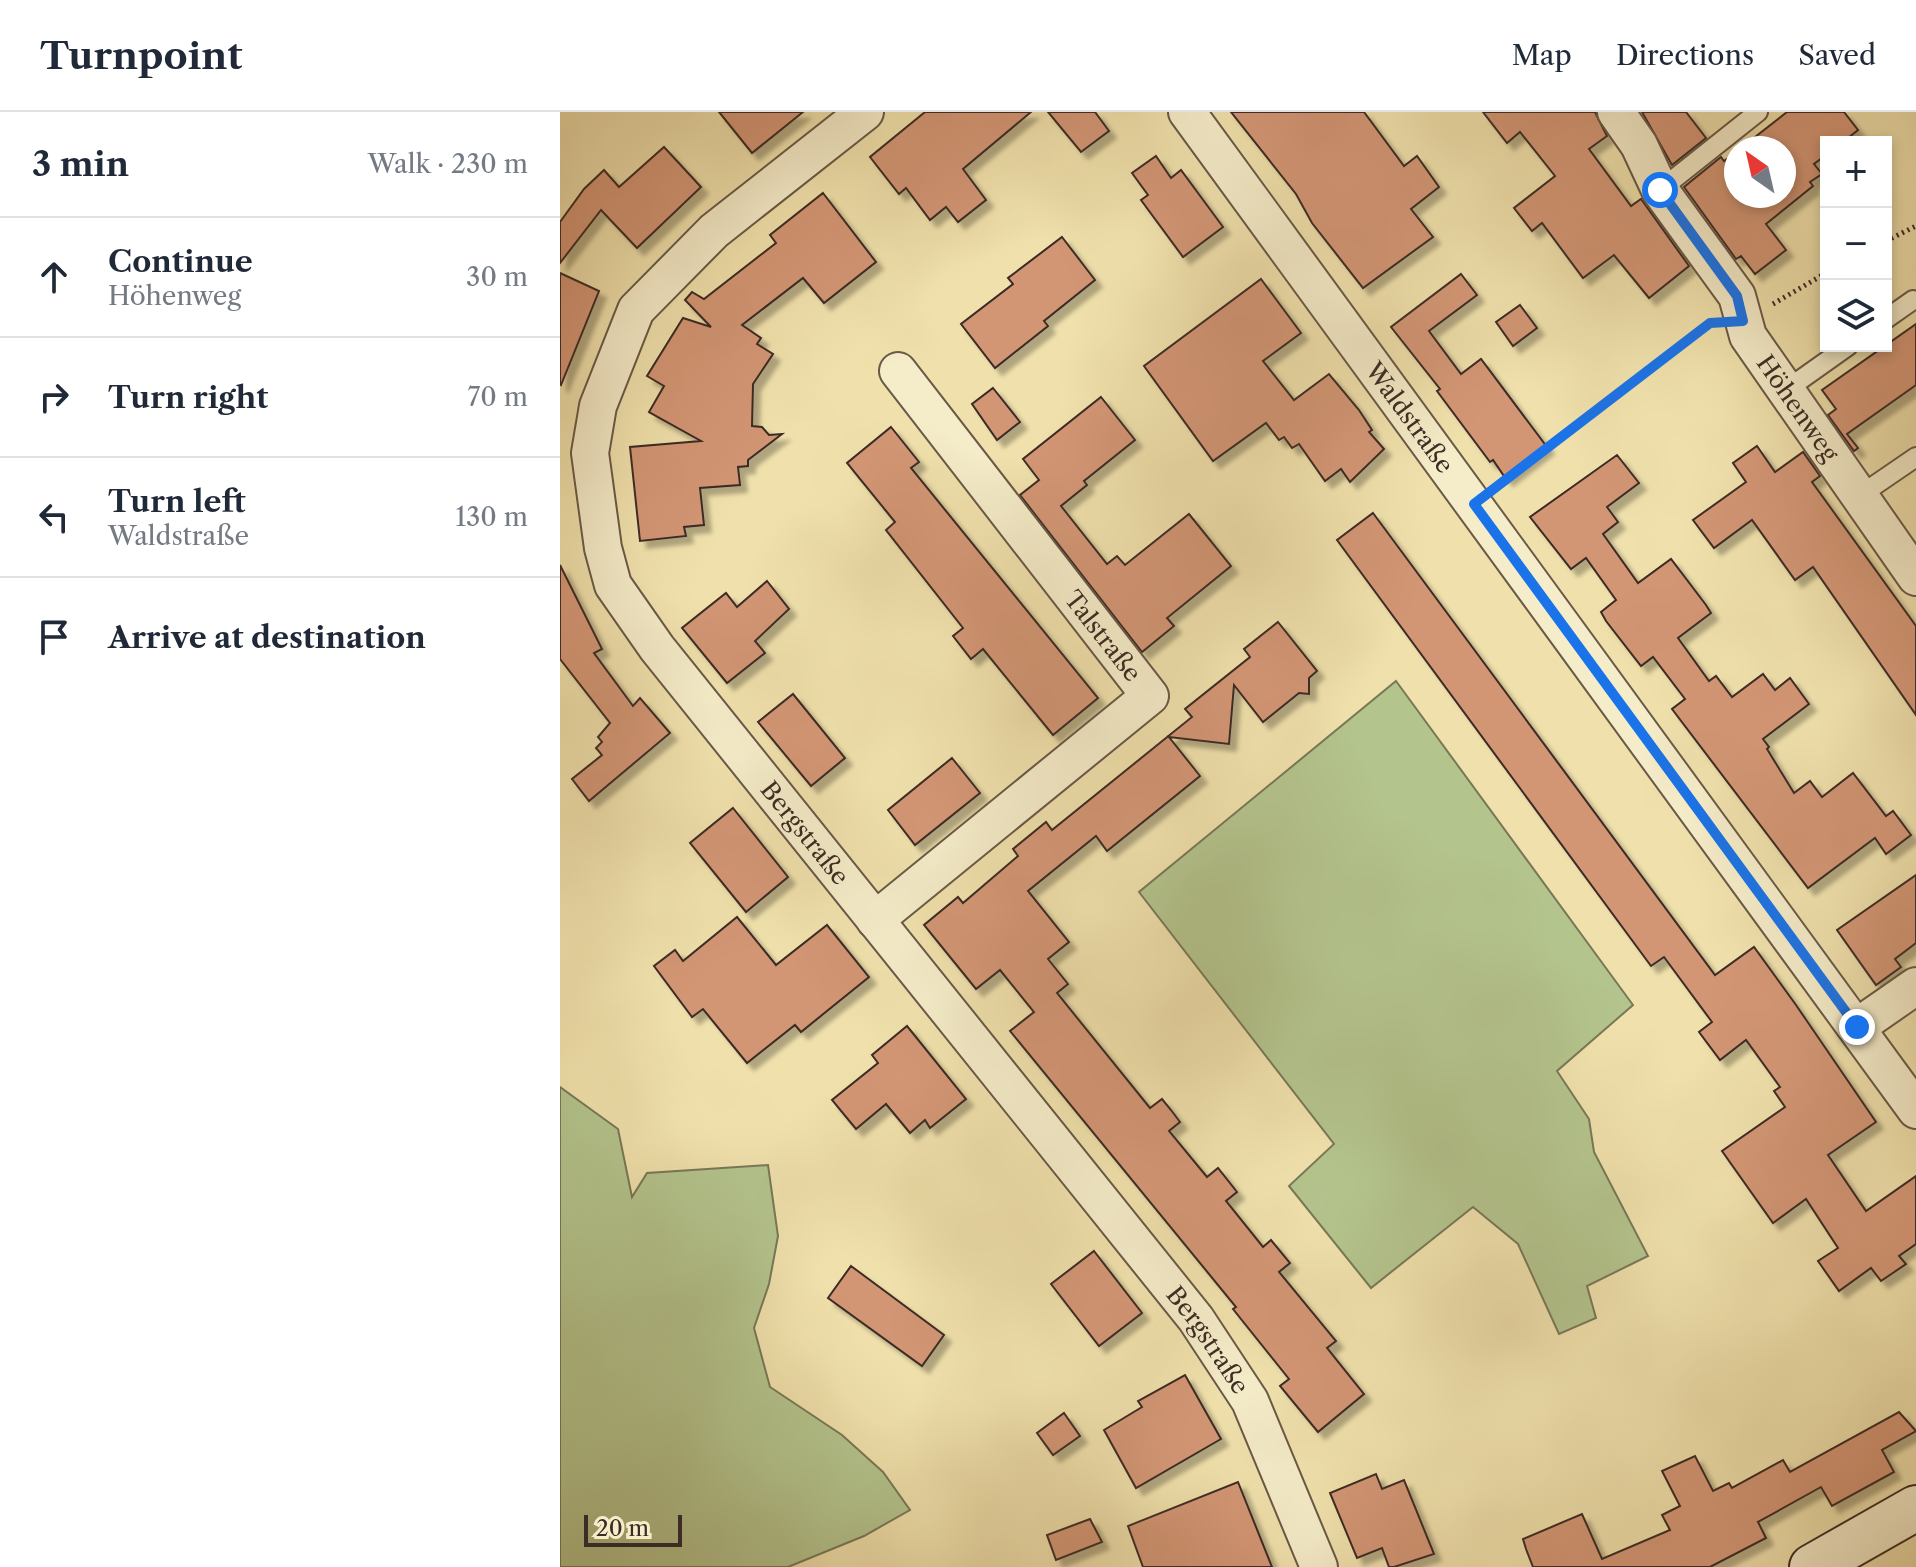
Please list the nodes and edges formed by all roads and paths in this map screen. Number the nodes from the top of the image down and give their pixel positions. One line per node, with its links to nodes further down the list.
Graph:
1 (865, 112): 19 (street, Bergstraße)
2 (1187, 112): 17 (street, Waldstraße)
3 (1616, 112): 5 (street, Höhenweg)
4 (1758, 112): 5 (lane)
5 (1660, 190): 11 (street, Höhenweg)
6 (1916, 226): 7 (path)
7 (1892, 238)
8 (1820, 276): 11 (path)
9 (1913, 300): 10 (lane)
10 (1892, 315)
11 (1743, 321): 14 (street, Höhenweg); 17 (path)
12 (1840, 352): 14 (lane)
13 (898, 371): 19 (street, Talstraße)
14 (1786, 390): 16 (street, Höhenweg)
15 (1916, 457): 16 (lane)
16 (1859, 496): 18 (street, Höhenweg)
17 (1474, 504): 21 (street, Waldstraße)
18 (1916, 577)
19 (875, 920): 24 (street, Bergstraße)
20 (1916, 986): 21 (street)
21 (1857, 1027): 22 (street, Waldstraße)
22 (1916, 1110)
23 (1916, 1508): 25 (street)
24 (1319, 1567)
25 (1812, 1567)

